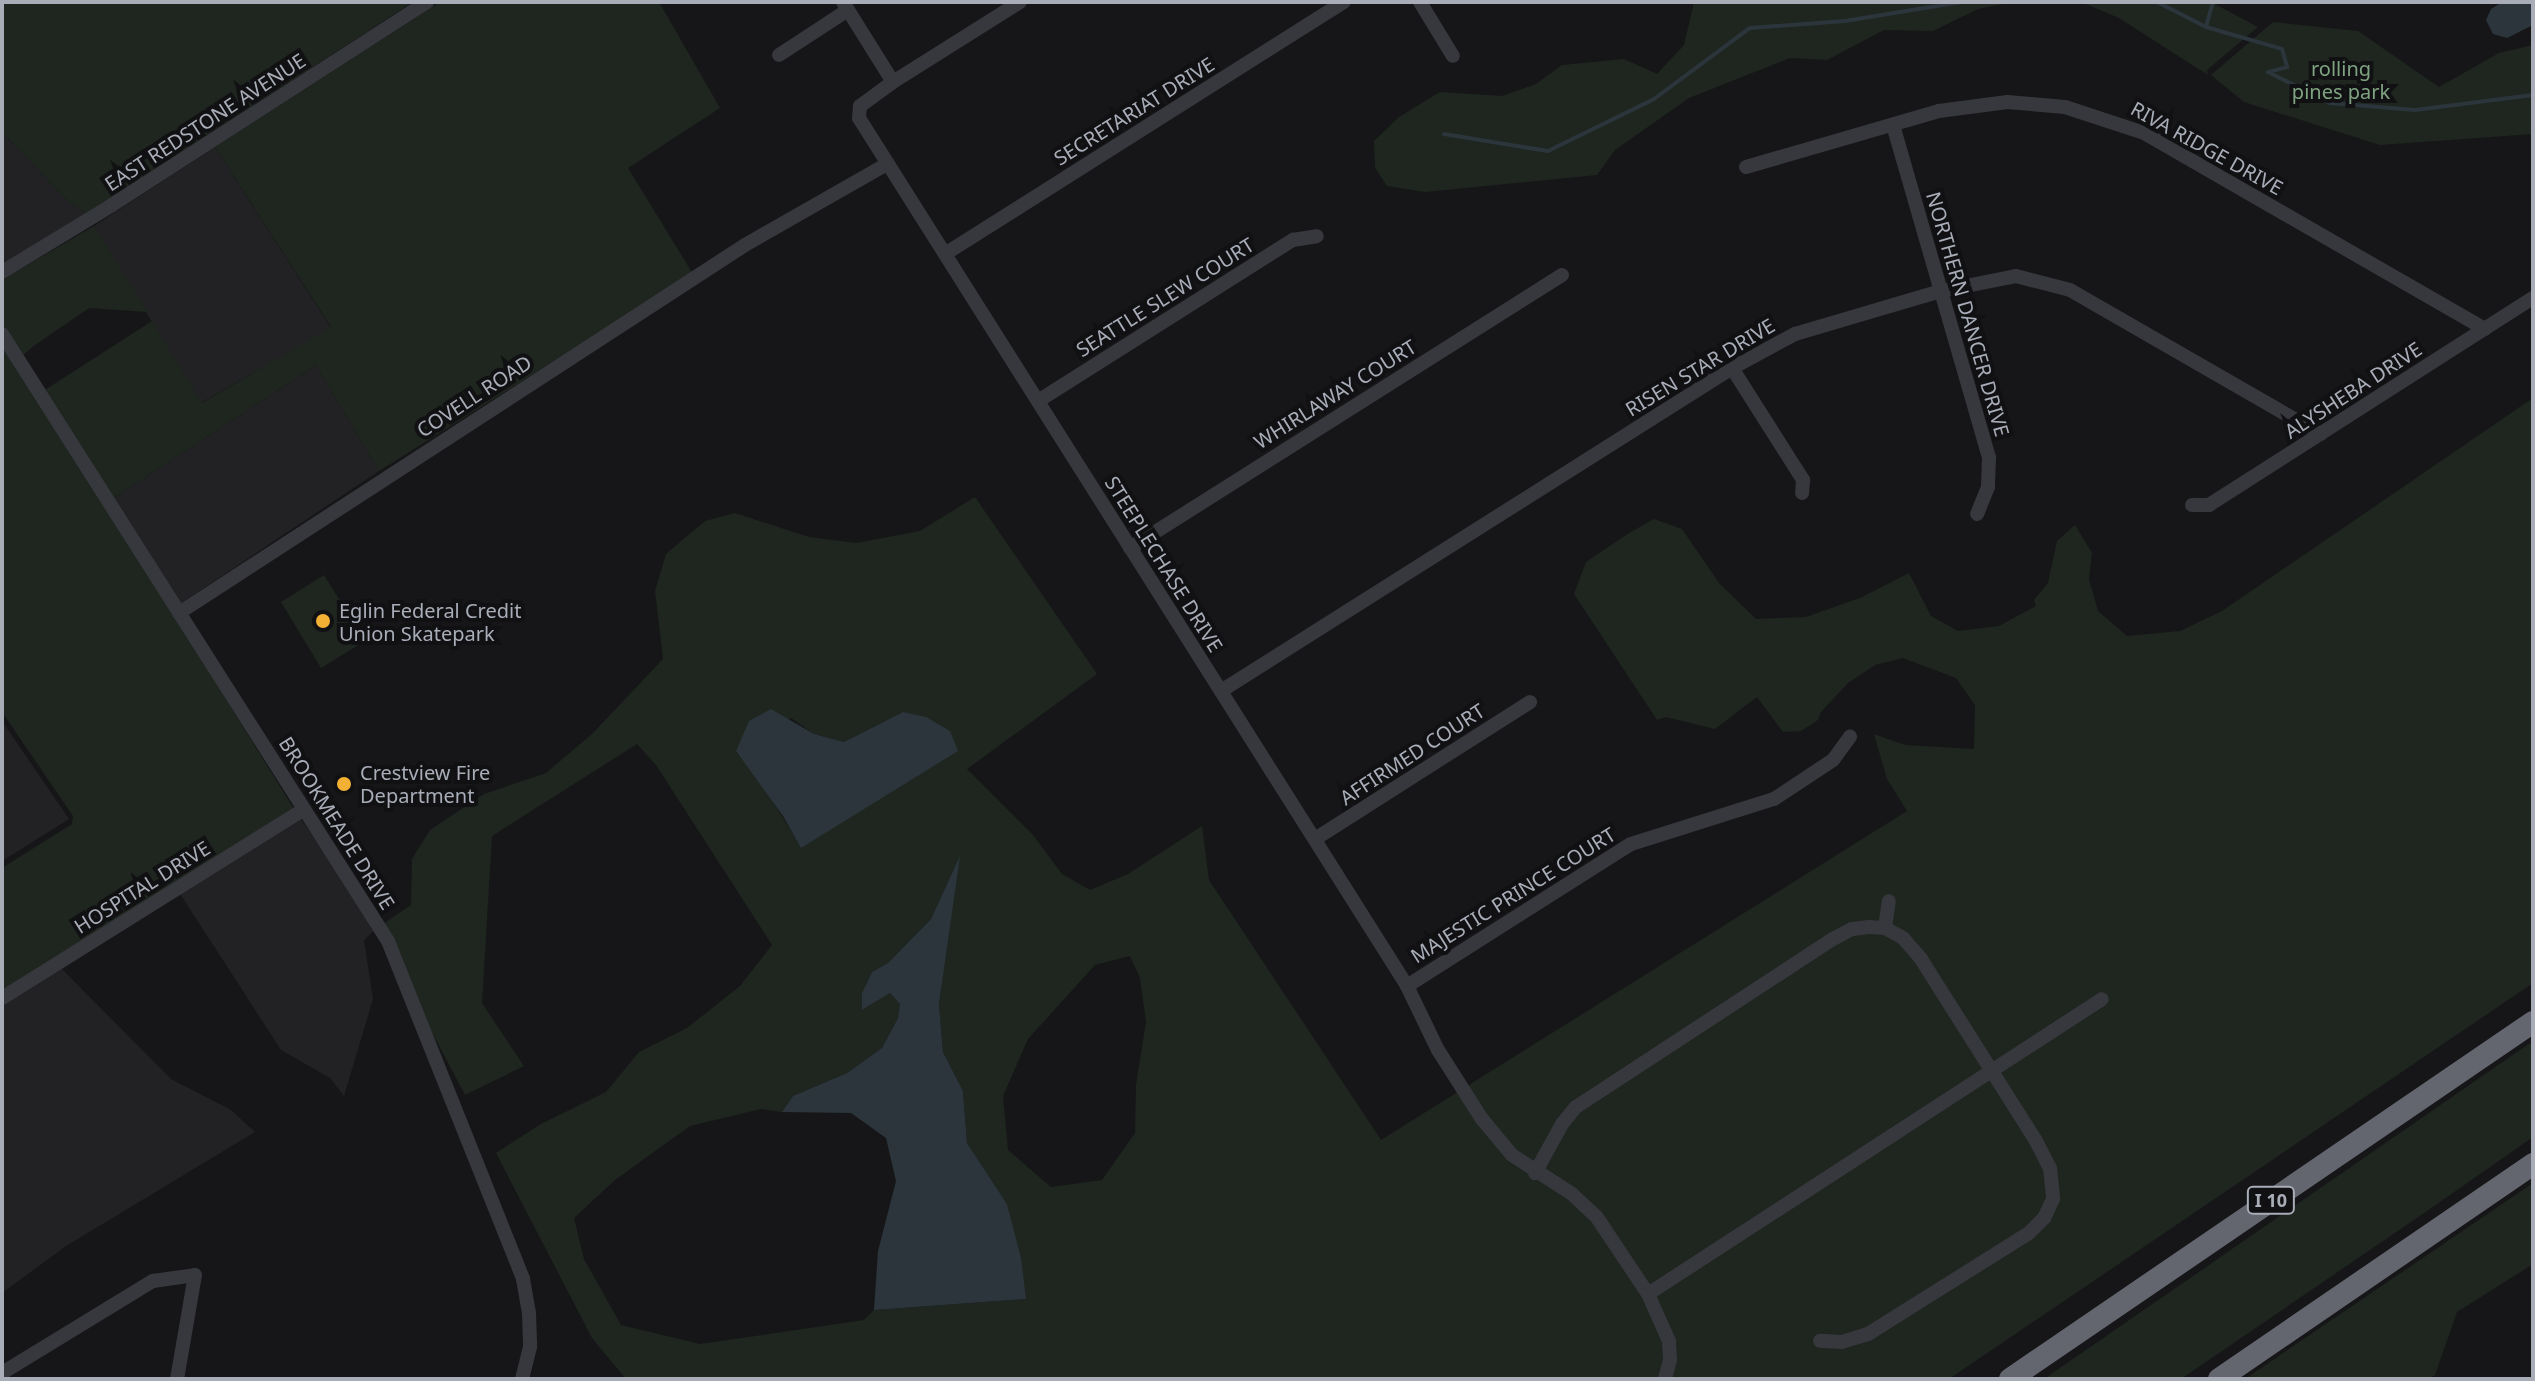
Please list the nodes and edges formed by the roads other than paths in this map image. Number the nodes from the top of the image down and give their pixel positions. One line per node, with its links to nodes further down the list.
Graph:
1 (427, 2): 14 (street, EAST REDSTONE AVENUE)
2 (1020, 2): 8 (street, STEEPLECHASE DRIVE)
3 (1344, 2): 13 (street, SECRETARIAT DRIVE)
4 (1420, 2): 7 (street)
5 (846, 6): 6 (street); 8 (street)
6 (779, 55)
7 (1453, 56)
8 (893, 82): 10 (street, STEEPLECHASE DRIVE)
9 (1893, 125): 11 (street, RIVA RIDGE DRIVE); 16 (street, NORTHERN DANCER DRIVE); 18 (street, RIVA RIDGE DRIVE)
10 (887, 164): 13 (street, STEEPLECHASE DRIVE); 27 (street, COVELL ROAD)
11 (1746, 167)
12 (1317, 236): 21 (street, SEATTLE SLEW COURT)
13 (945, 254): 21 (street, STEEPLECHASE DRIVE)
14 (2, 272)
15 (1562, 275): 26 (street, WHIRLAWAY COURT)
16 (1941, 291): 20 (street, RISEN STAR DRIVE); 22 (street, RISEN STAR DRIVE); 25 (street, NORTHERN DANCER DRIVE)
17 (2533, 298): 18 (street, ALYSHEBA DRIVE)
18 (2485, 329): 22 (street, ALYSHEBA DRIVE)
19 (2, 334): 27 (street, BROOKMEADE DRIVE)
20 (1732, 368): 23 (street); 28 (street, RISEN STAR DRIVE)
21 (1038, 401): 26 (street, STEEPLECHASE DRIVE)
22 (2320, 434): 24 (street, ALYSHEBA DRIVE)
23 (1802, 493)
24 (2192, 505)
25 (1977, 514)
26 (1130, 548): 28 (street, STEEPLECHASE DRIVE)
27 (179, 613): 31 (street, BROOKMEADE DRIVE)
28 (1221, 691): 32 (street, STEEPLECHASE DRIVE)
29 (1530, 702): 32 (street, AFFIRMED COURT)
30 (1850, 737): 35 (street, MAJESTIC PRINCE COURT)
31 (304, 809): 36 (street, HOSPITAL DRIVE); 46 (street, BROOKMEADE DRIVE)
32 (1315, 839): 35 (street, STEEPLECHASE DRIVE)
33 (1889, 901): 34 (street)
34 (1885, 928): 39 (street); 41 (street)
35 (1407, 986): 41 (street, STEEPLECHASE DRIVE)
36 (2, 998)
37 (2102, 999): 39 (street)
38 (2533, 1022): 48 (highway, I 10)
39 (1991, 1073): 42 (street); 43 (street)
40 (2533, 1164): 49 (highway)
41 (1535, 1173): 42 (street, STEEPLECHASE DRIVE)
42 (1648, 1294): 47 (street, STEEPLECHASE DRIVE)
43 (1820, 1341)
44 (2, 1373): 45 (street)
45 (177, 1379)
46 (522, 1379)
47 (1665, 1379)
48 (2010, 1379)
49 (2219, 1379)

